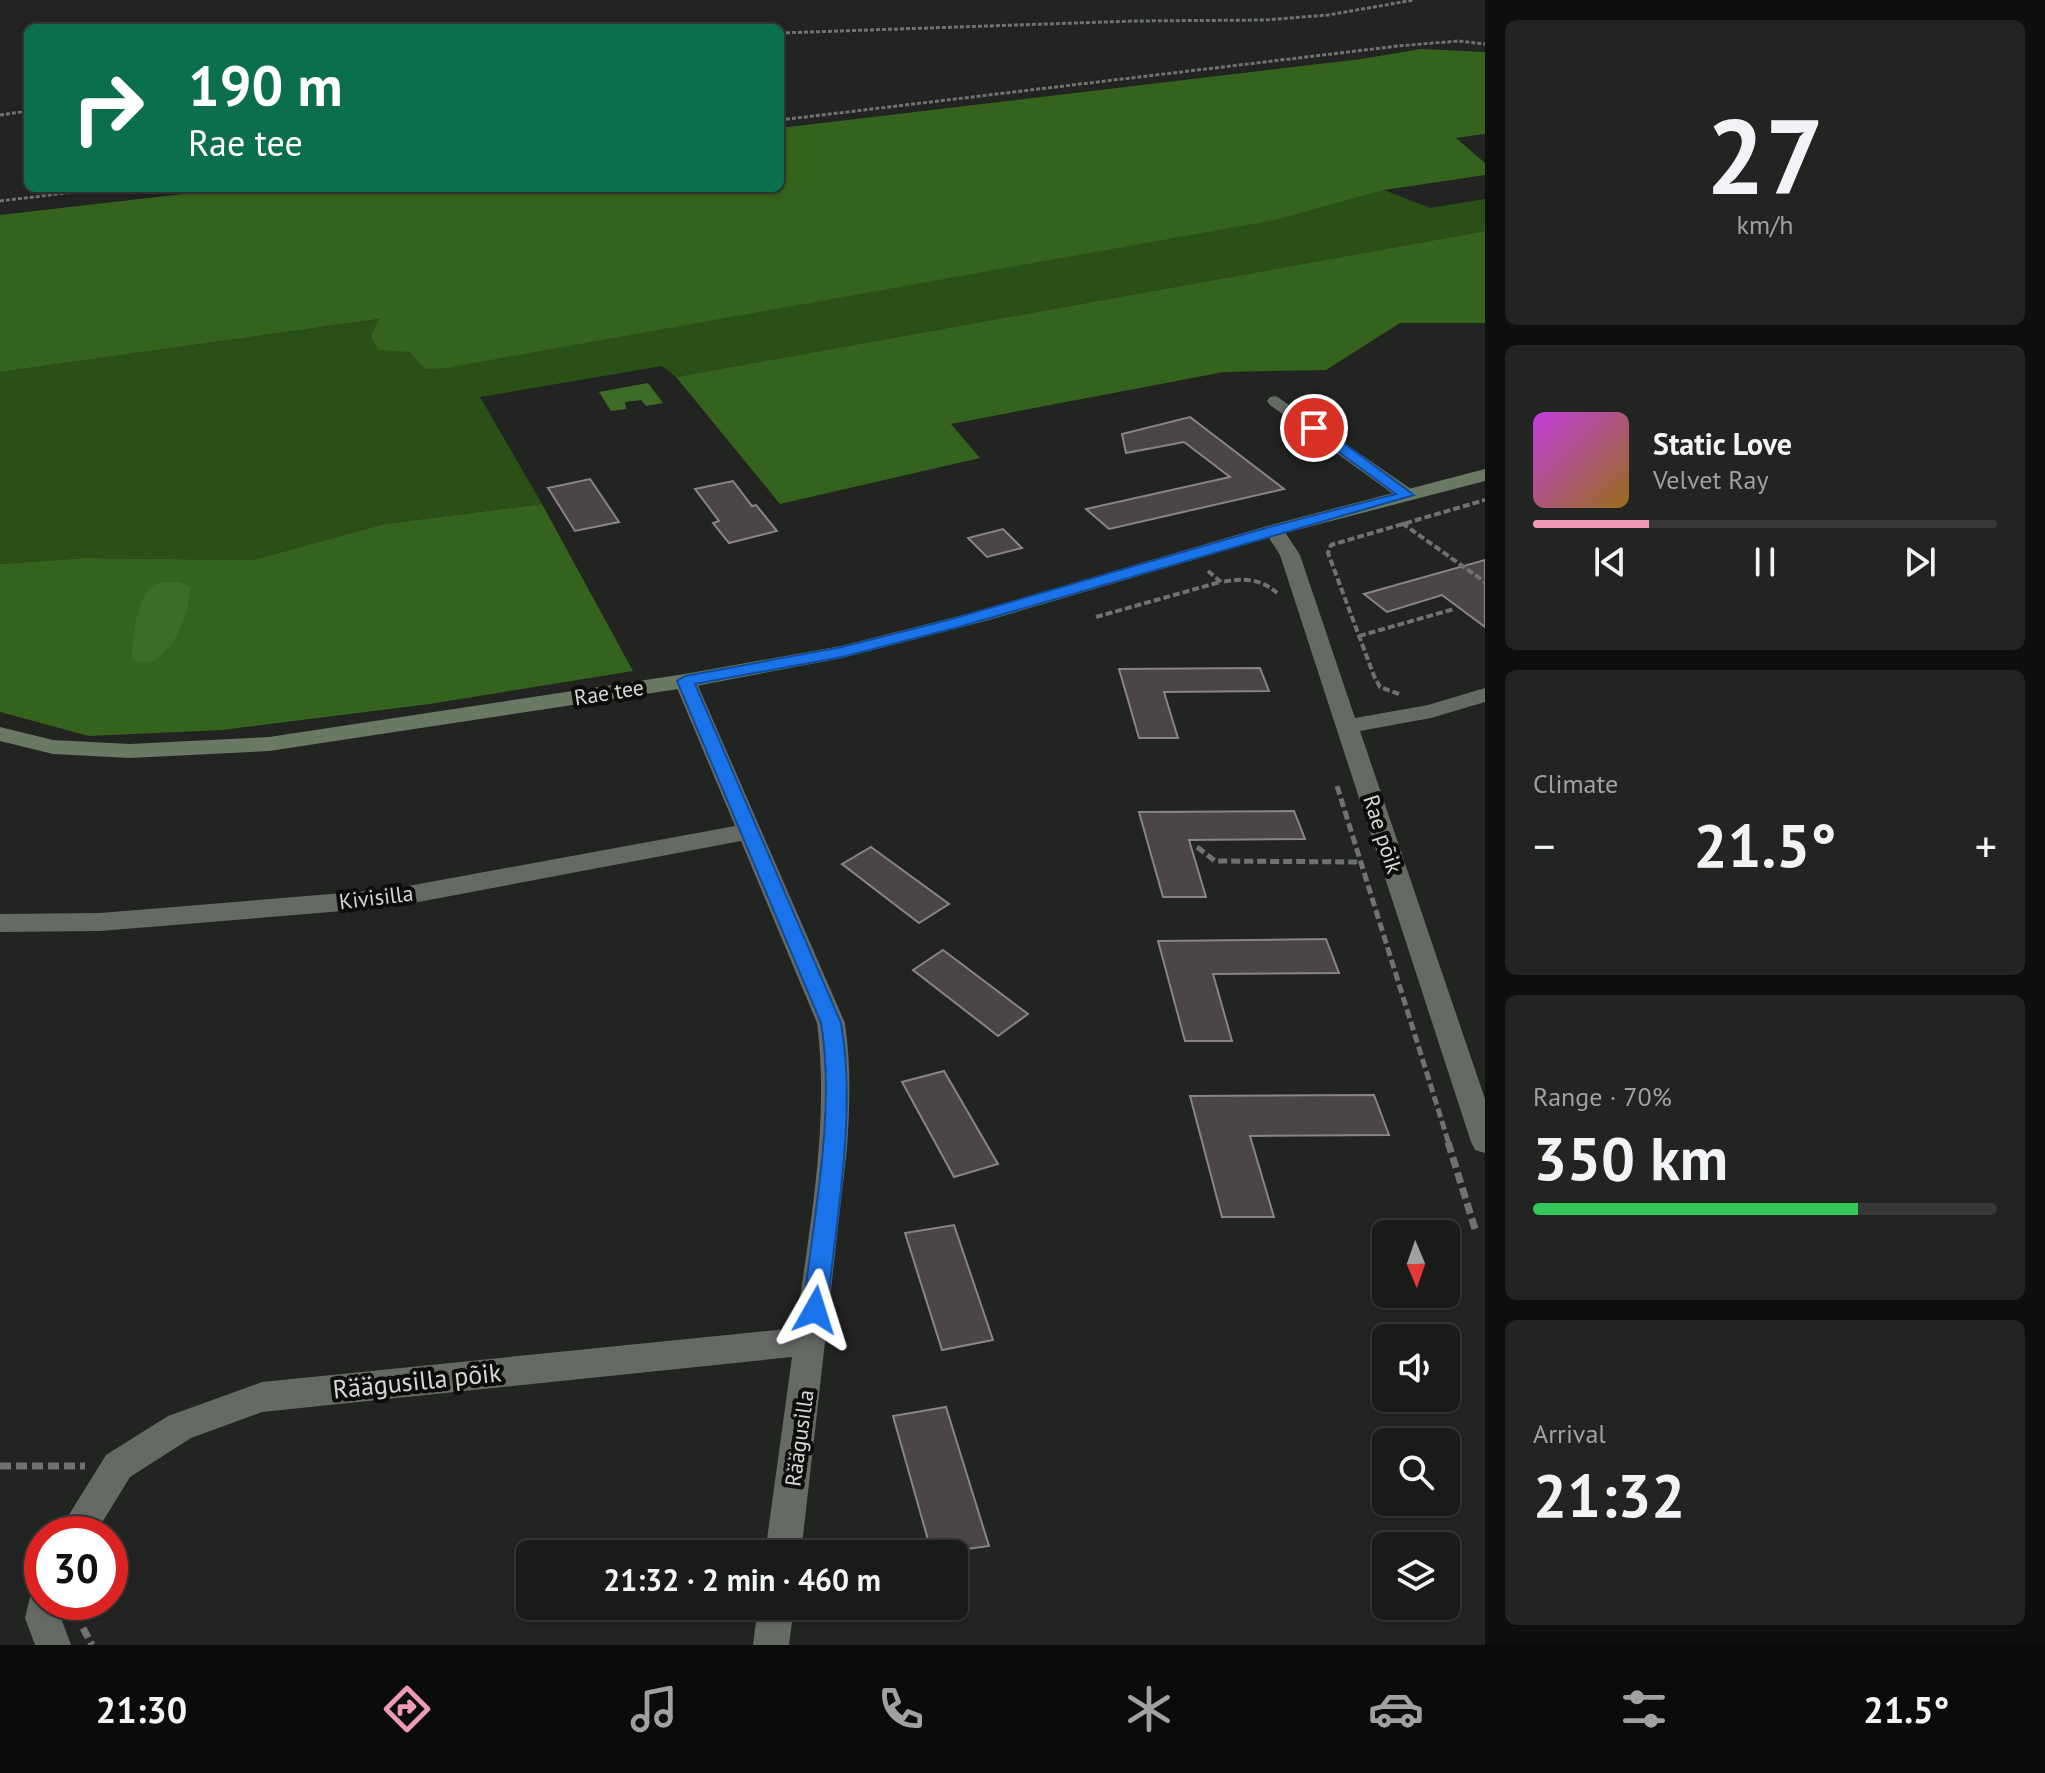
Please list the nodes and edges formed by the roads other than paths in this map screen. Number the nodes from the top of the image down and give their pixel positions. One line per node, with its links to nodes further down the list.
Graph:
1 (1276, 401): 3 (street)
2 (1485, 475): 3 (street, Rae tee)
3 (1407, 495): 4 (street, Rae tee)
4 (1274, 530): 5 (street, Rae tee); 7 (street, Rae põik)
5 (685, 681): 8 (street, Rae tee); 9 (street, Räägusilla)
6 (1485, 695): 7 (street)
7 (1347, 726): 11 (street, Rae põik)
8 (0, 734)
9 (748, 832): 10 (street, Kivisilla); 12 (street, Räägusilla)
10 (0, 923)
11 (1485, 1142)
12 (811, 1341): 13 (street, Räägusilla põik); 14 (street, Räägusilla)
13 (86, 1516)
14 (785, 1540)
15 (44, 1620): 17 (street)
16 (774, 1620): 18 (street)
17 (53, 1645)
18 (771, 1645)

